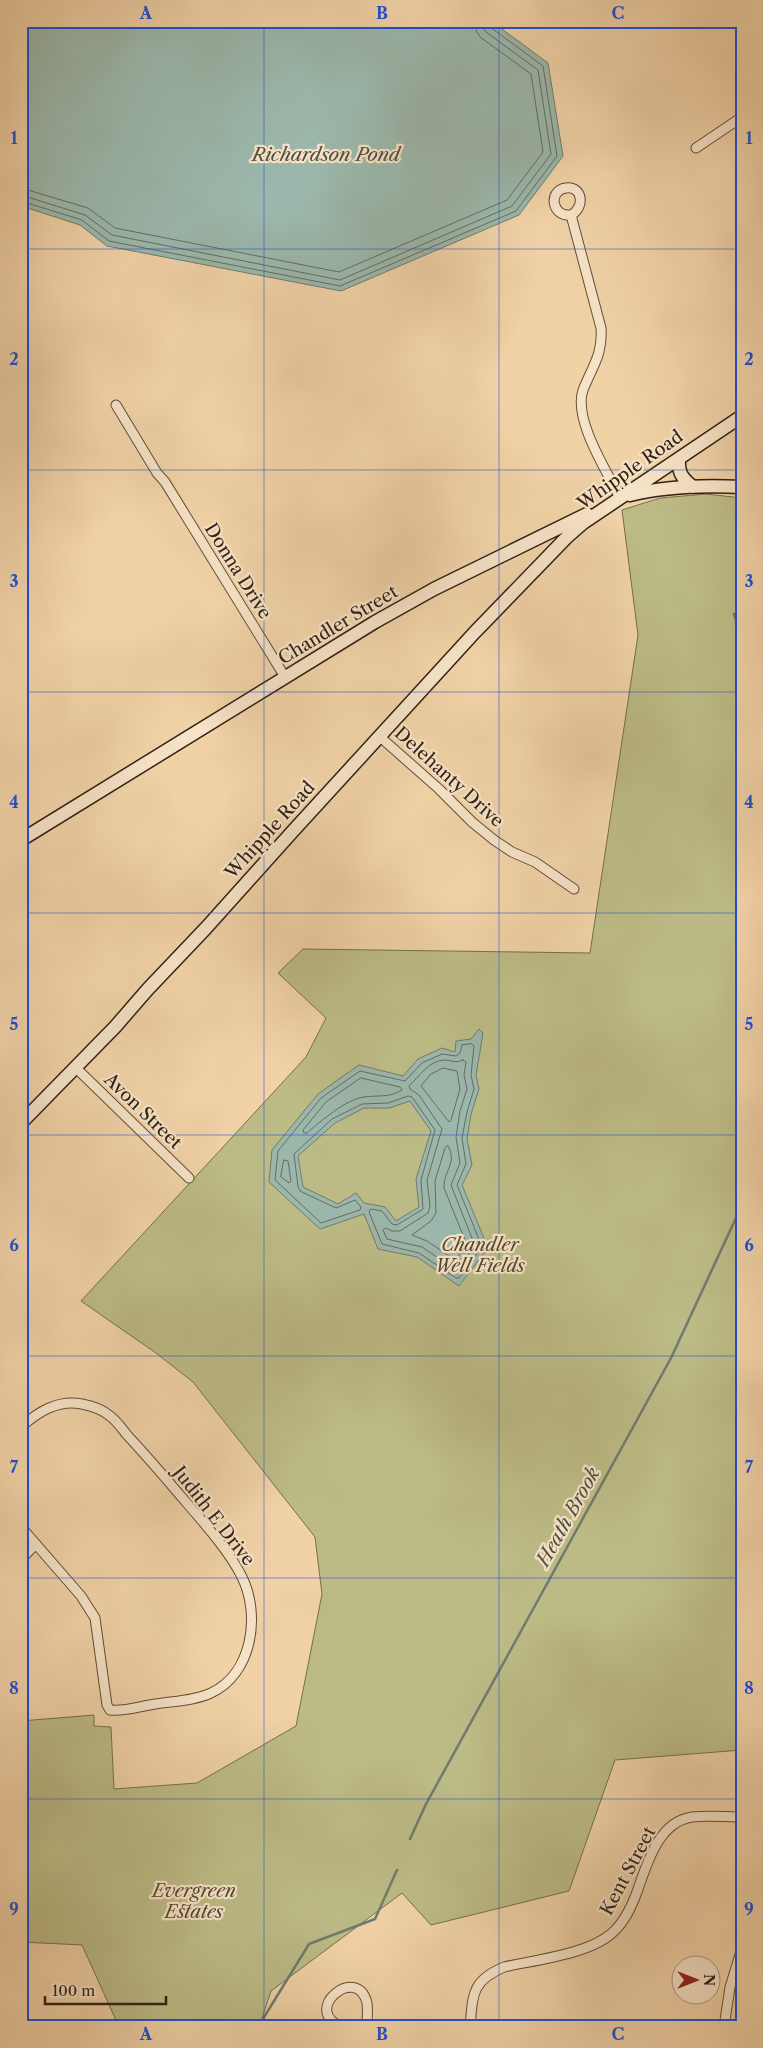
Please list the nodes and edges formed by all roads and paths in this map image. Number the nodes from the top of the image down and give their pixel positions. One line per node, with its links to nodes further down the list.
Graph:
1 (742, 117): 2 (street)
2 (696, 148)
3 (571, 215): 9 (street)
4 (116, 406): 12 (street, Donna Drive)
5 (742, 416): 6 (main road, Whipple Road)
6 (679, 459): 7 (main road); 9 (main road, Whipple Road)
7 (693, 487): 8 (main road, Chandler Street); 9 (main road, Chandler Street)
8 (742, 487)
9 (620, 498): 10 (main road, Chandler Street); 11 (main road, Whipple Road)
10 (530, 542): 11 (main road); 12 (main road, Chandler Street)
11 (544, 560): 13 (main road, Whipple Road)
12 (285, 677): 14 (main road, Chandler Street)
13 (379, 736): 15 (street, Delehanty Drive); 16 (main road, Whipple Road)
14 (21, 840)
15 (574, 889)
16 (75, 1067): 17 (main road, Whipple Road); 18 (street, Avon Street)
17 (21, 1123)
18 (188, 1178)
19 (21, 1427): 21 (street, Judith E Drive)
20 (21, 1527): 21 (street)
21 (36, 1544): 22 (street)
22 (21, 1558)
23 (742, 1817): 29 (street, Kent Street)
24 (742, 1948): 30 (street)
25 (21, 2022): 26 (street)
26 (25, 2027)
27 (344, 2027): 28 (street)
28 (367, 2027)
29 (470, 2027)
30 (724, 2027)

